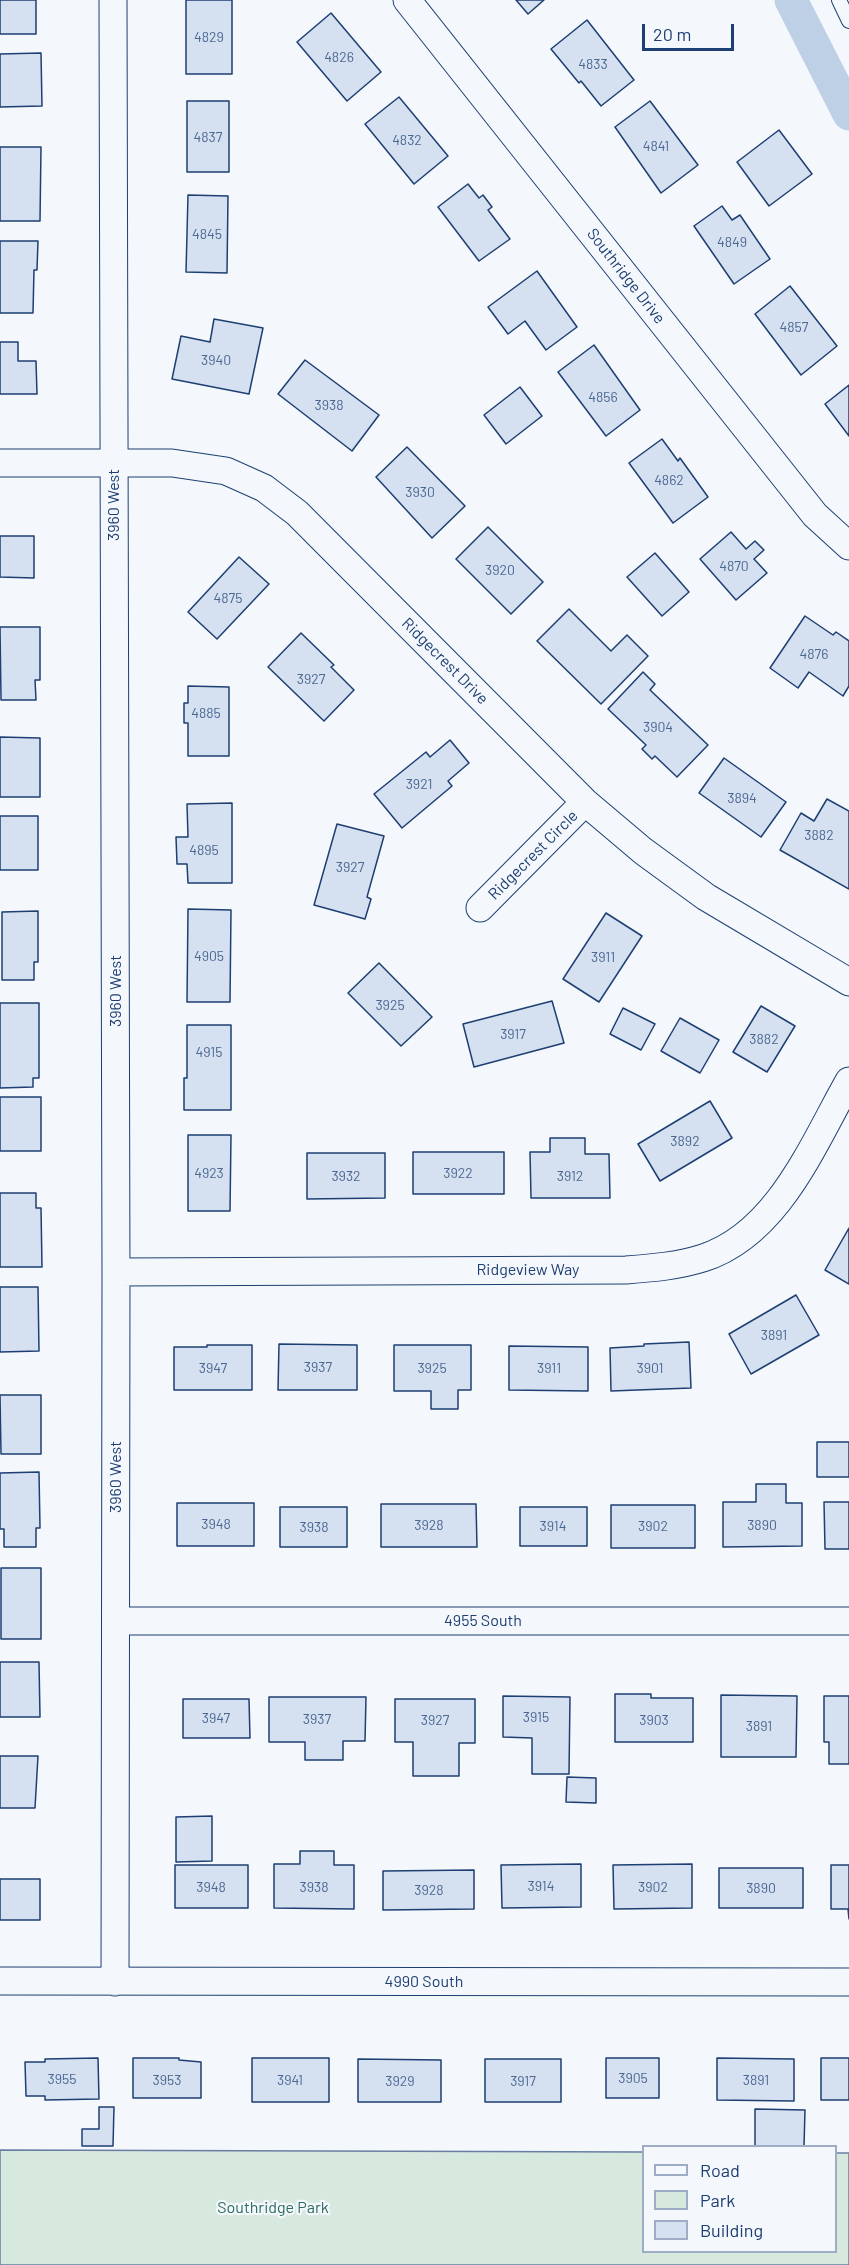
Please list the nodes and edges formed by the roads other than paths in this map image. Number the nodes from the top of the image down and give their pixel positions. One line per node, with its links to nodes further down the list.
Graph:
1 (113, 0): 6 (street, 3960 West)
2 (407, 0): 7 (street, Southridge Drive)
3 (839, 0): 4 (lane)
4 (849, 21)
5 (0, 463): 6 (street, Ridgecrest Drive)
6 (114, 464): 8 (street, Ridgecrest Drive); 12 (street, 3960 West)
7 (849, 546)
8 (585, 802): 9 (street, Ridgecrest Circle); 10 (street, Ridgecrest Drive)
9 (480, 908)
10 (849, 982)
11 (849, 1081): 12 (street, Ridgeview Way)
12 (116, 1272): 13 (street, 3960 West)
13 (116, 1621): 14 (street, 4955 South); 16 (street, 3960 West)
14 (849, 1621)
15 (0, 1982): 16 (street, 4990 South)
16 (115, 1982): 17 (street, 4990 South)
17 (849, 1982)

